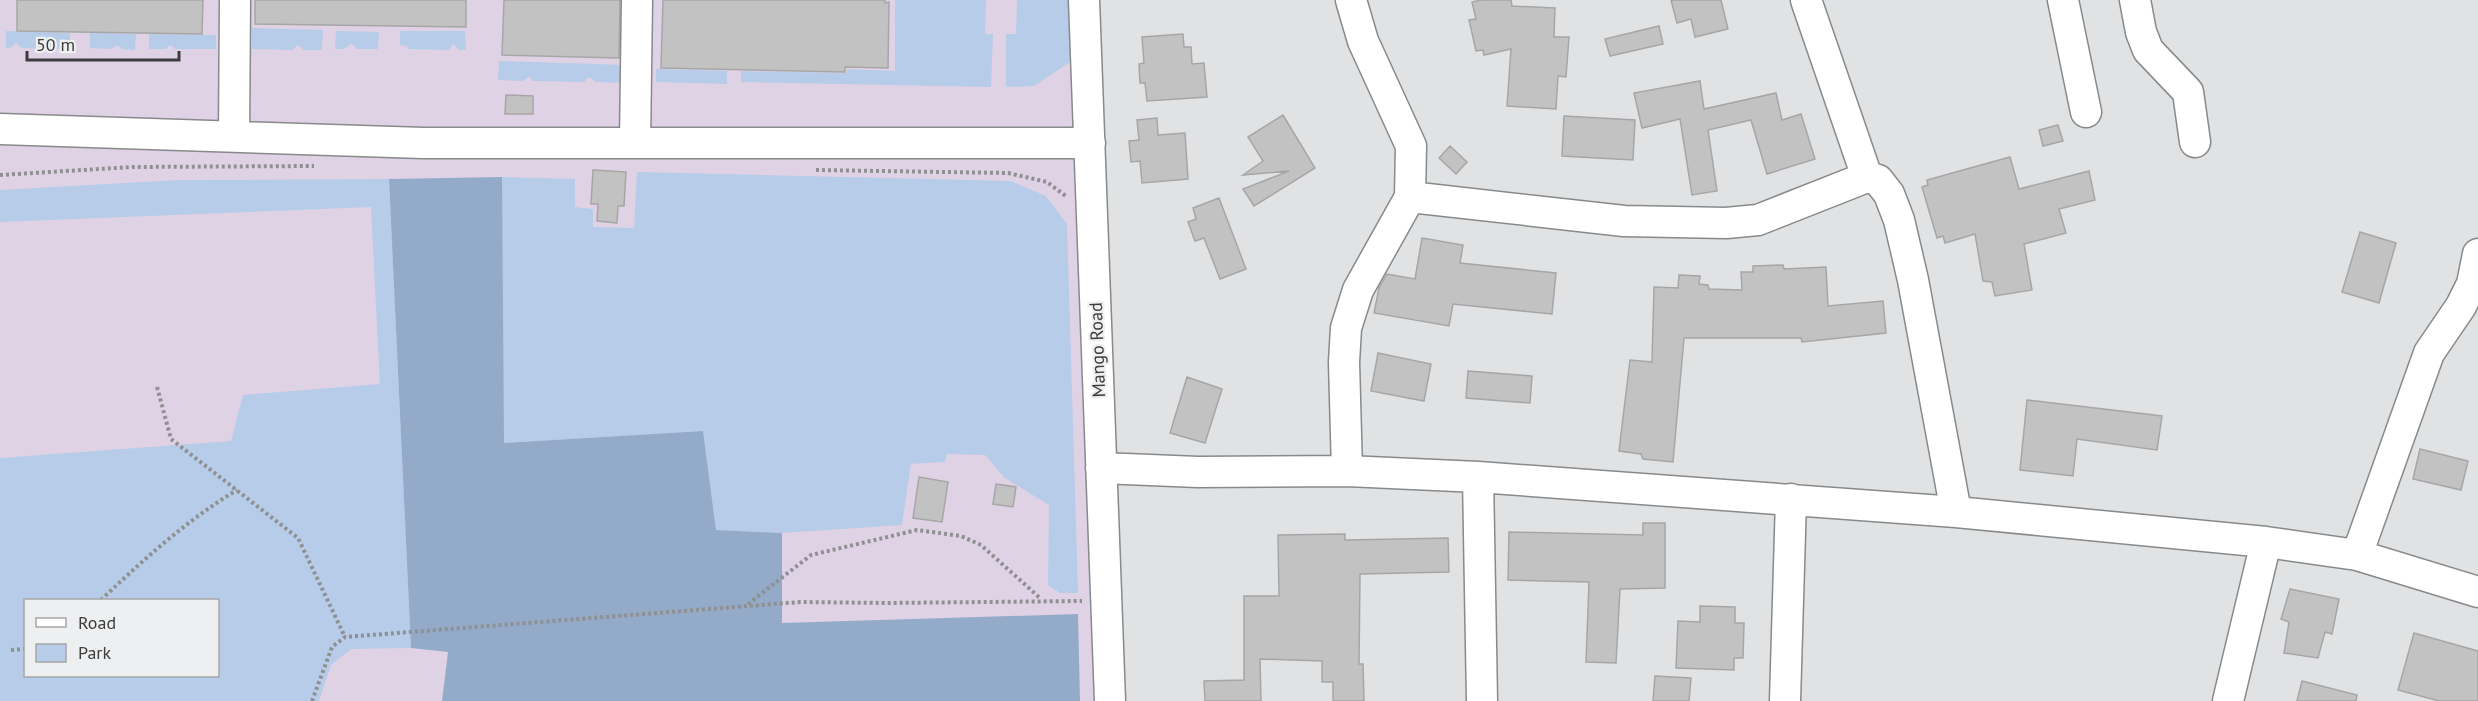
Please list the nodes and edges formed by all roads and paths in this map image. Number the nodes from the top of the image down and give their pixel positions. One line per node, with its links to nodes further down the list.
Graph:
1 (235, 0): 10 (street)
2 (637, 0): 12 (street)
3 (1084, 0): 13 (street, Mango Road)
4 (1351, 0): 18 (street)
5 (1806, 0): 17 (street)
6 (2063, 0): 8 (street)
7 (2135, 0): 11 (street)
8 (2086, 112)
9 (0, 129): 10 (street)
10 (234, 136): 12 (street)
11 (2195, 142)
12 (635, 143): 13 (street)
13 (1090, 143): 19 (street, Mango Road)
14 (321, 166): 16 (path)
15 (806, 170): 19 (path)
16 (0, 176)
17 (1867, 177): 18 (street); 27 (street)
18 (1410, 197): 23 (street)
19 (1093, 218): 22 (street, Mango Road)
20 (2478, 254): 29 (street)
21 (157, 387): 25 (path)
22 (1101, 468): 23 (street); 33 (street, Mango Road)
23 (1347, 471): 24 (street)
24 (1478, 477): 26 (street); 40 (street)
25 (237, 490): 31 (path); 35 (path)
26 (1791, 499): 27 (street); 41 (street)
27 (1956, 512): 28 (street)
28 (2266, 542): 29 (street); 42 (street)
29 (2357, 555): 30 (street)
30 (2478, 592)
31 (102, 599)
32 (1042, 600): 33 (path); 34 (path); 34 (path)
33 (1108, 602): 39 (street, Mango Road)
34 (748, 604): 35 (path)
35 (345, 637): 38 (path)
36 (24, 649): 37 (path)
37 (11, 650)
38 (312, 701)
39 (1110, 701)
40 (1482, 701)
41 (1785, 701)
42 (2228, 701)

